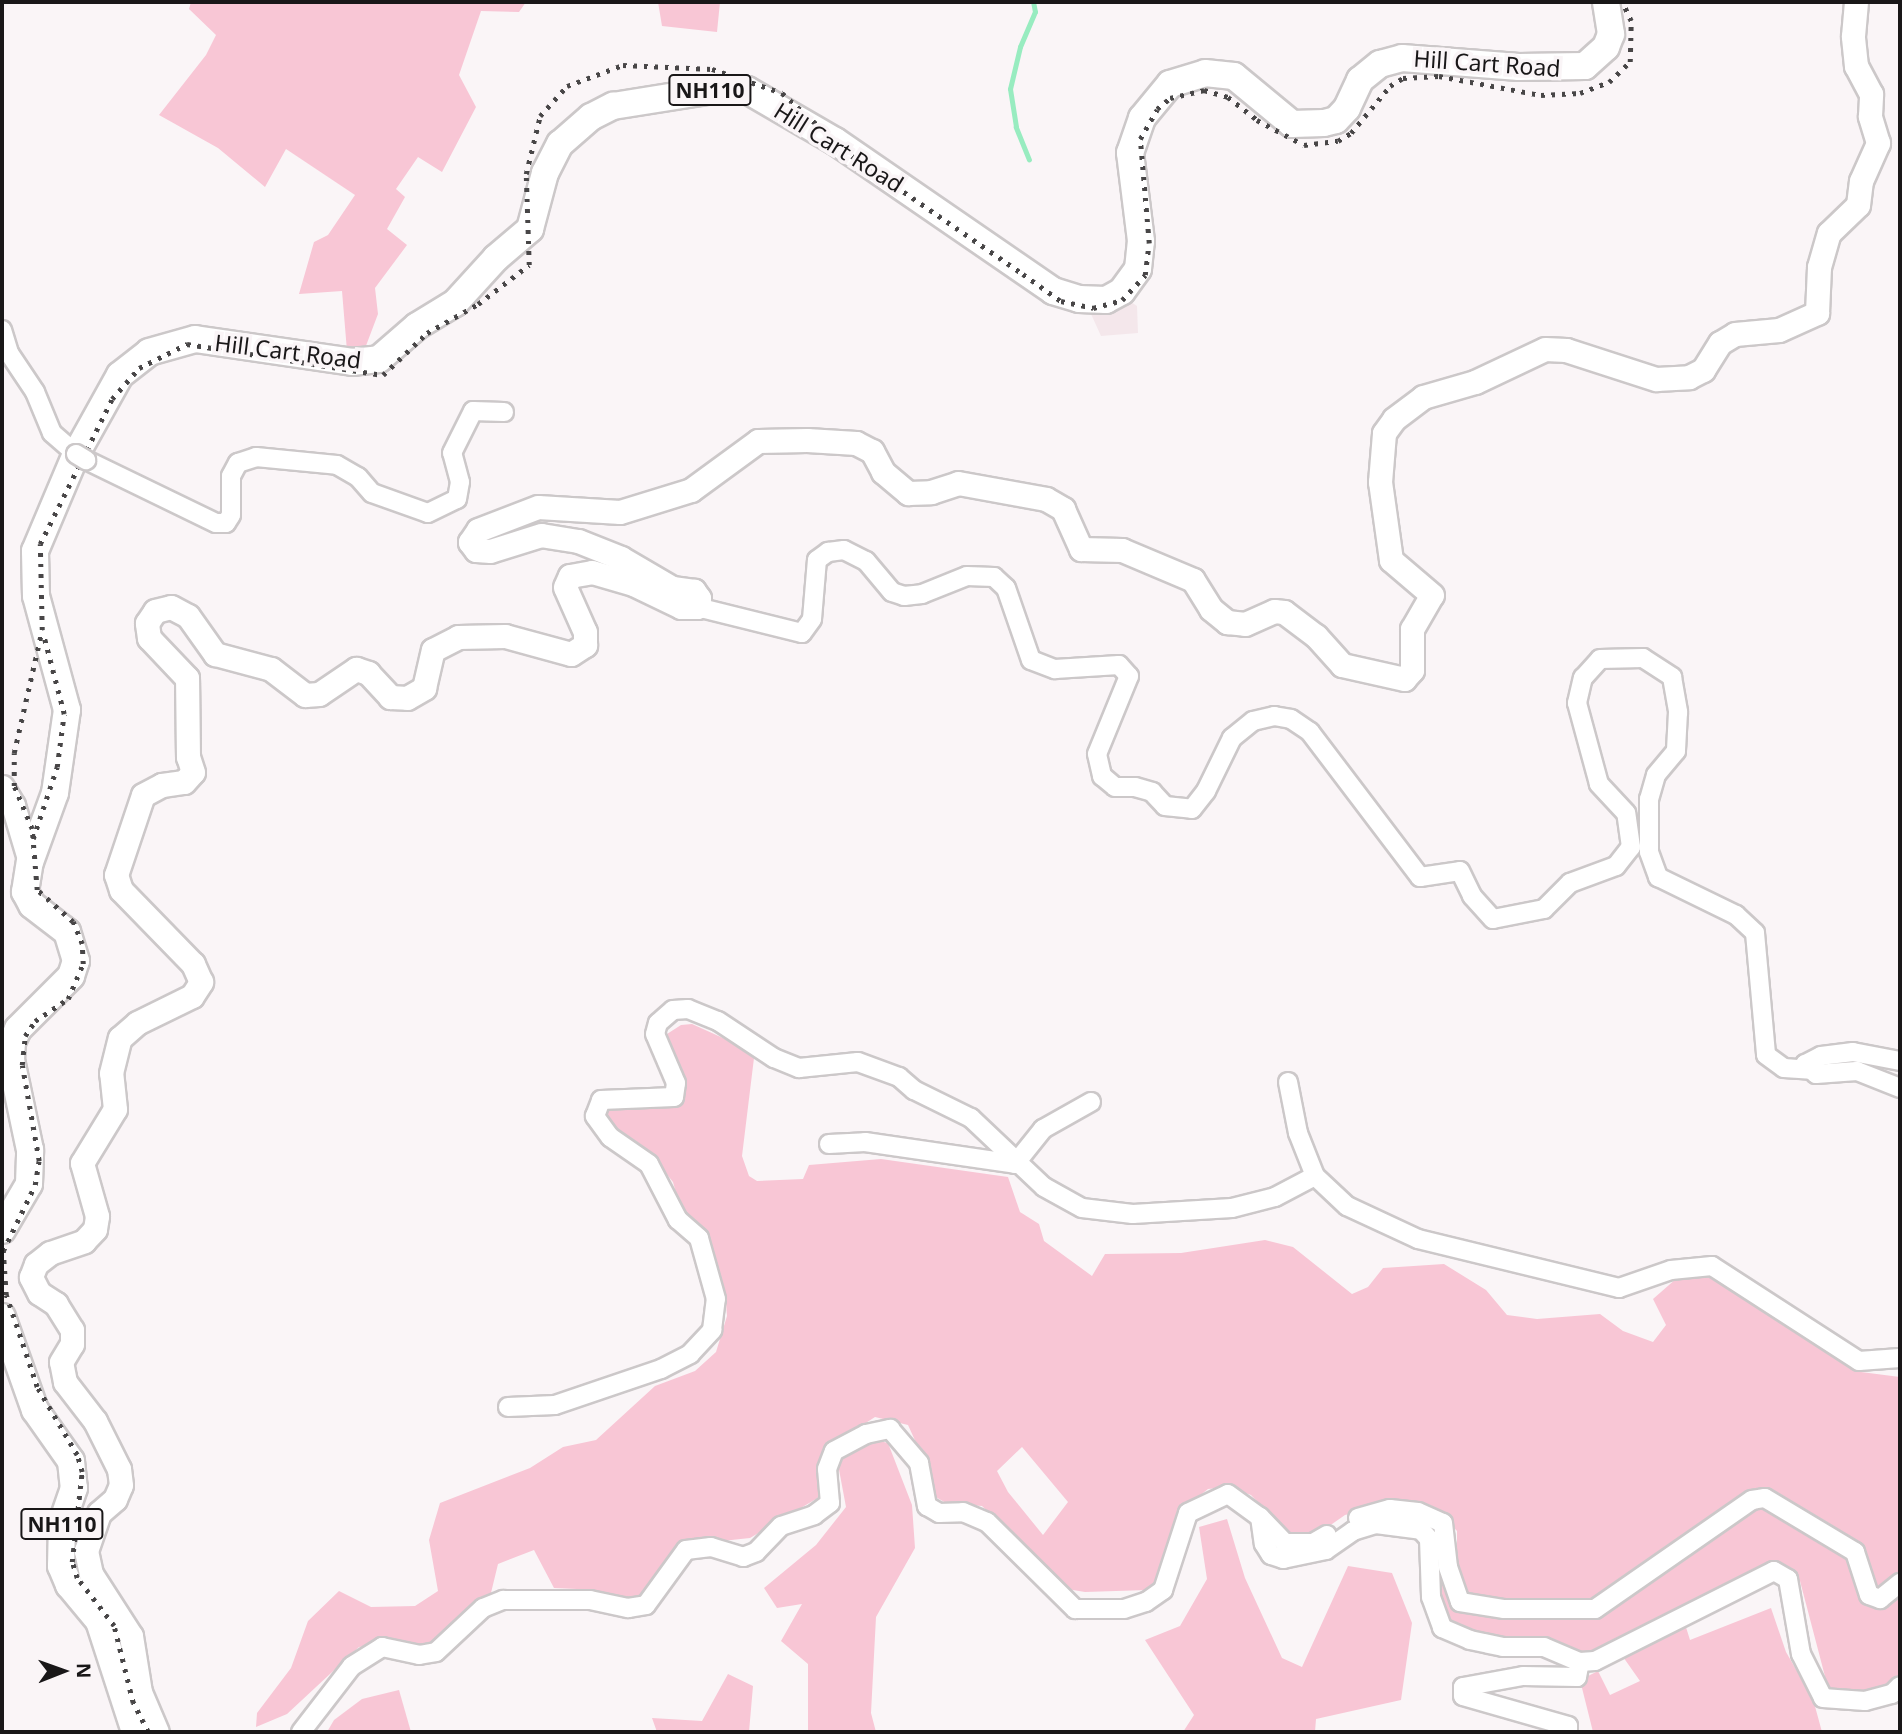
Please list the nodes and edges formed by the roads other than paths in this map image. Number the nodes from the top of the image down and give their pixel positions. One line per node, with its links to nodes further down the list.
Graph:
1 (1606, 2): 5 (highway, Hill Cart Road / NH110)
2 (1856, 2): 6 (main road)
3 (2, 331): 5 (street)
4 (504, 412): 5 (street)
5 (81, 457): 8 (highway, Hill Cart Road / NH110)
6 (696, 607): 10 (street); 26 (main road)
7 (2, 787): 8 (main road)
8 (30, 862): 17 (highway, Hill Cart Road / NH110)
9 (1900, 1061): 10 (street)
10 (1811, 1070): 12 (street)
11 (1288, 1082): 16 (street)
12 (1900, 1088)
13 (1091, 1102): 15 (street)
14 (829, 1144): 15 (street)
15 (1016, 1164): 16 (street); 20 (street)
16 (1315, 1176): 19 (street)
17 (2, 1230)
18 (2, 1317): 25 (highway, NH110)
19 (1900, 1358)
20 (508, 1407)
21 (1260, 1517): 22 (street); 23 (street); 27 (street)
22 (1900, 1583)
23 (1580, 1662): 24 (street); 28 (street)
24 (1900, 1686)
25 (135, 1732)
26 (157, 1732)
27 (301, 1732)
28 (1568, 1732)

